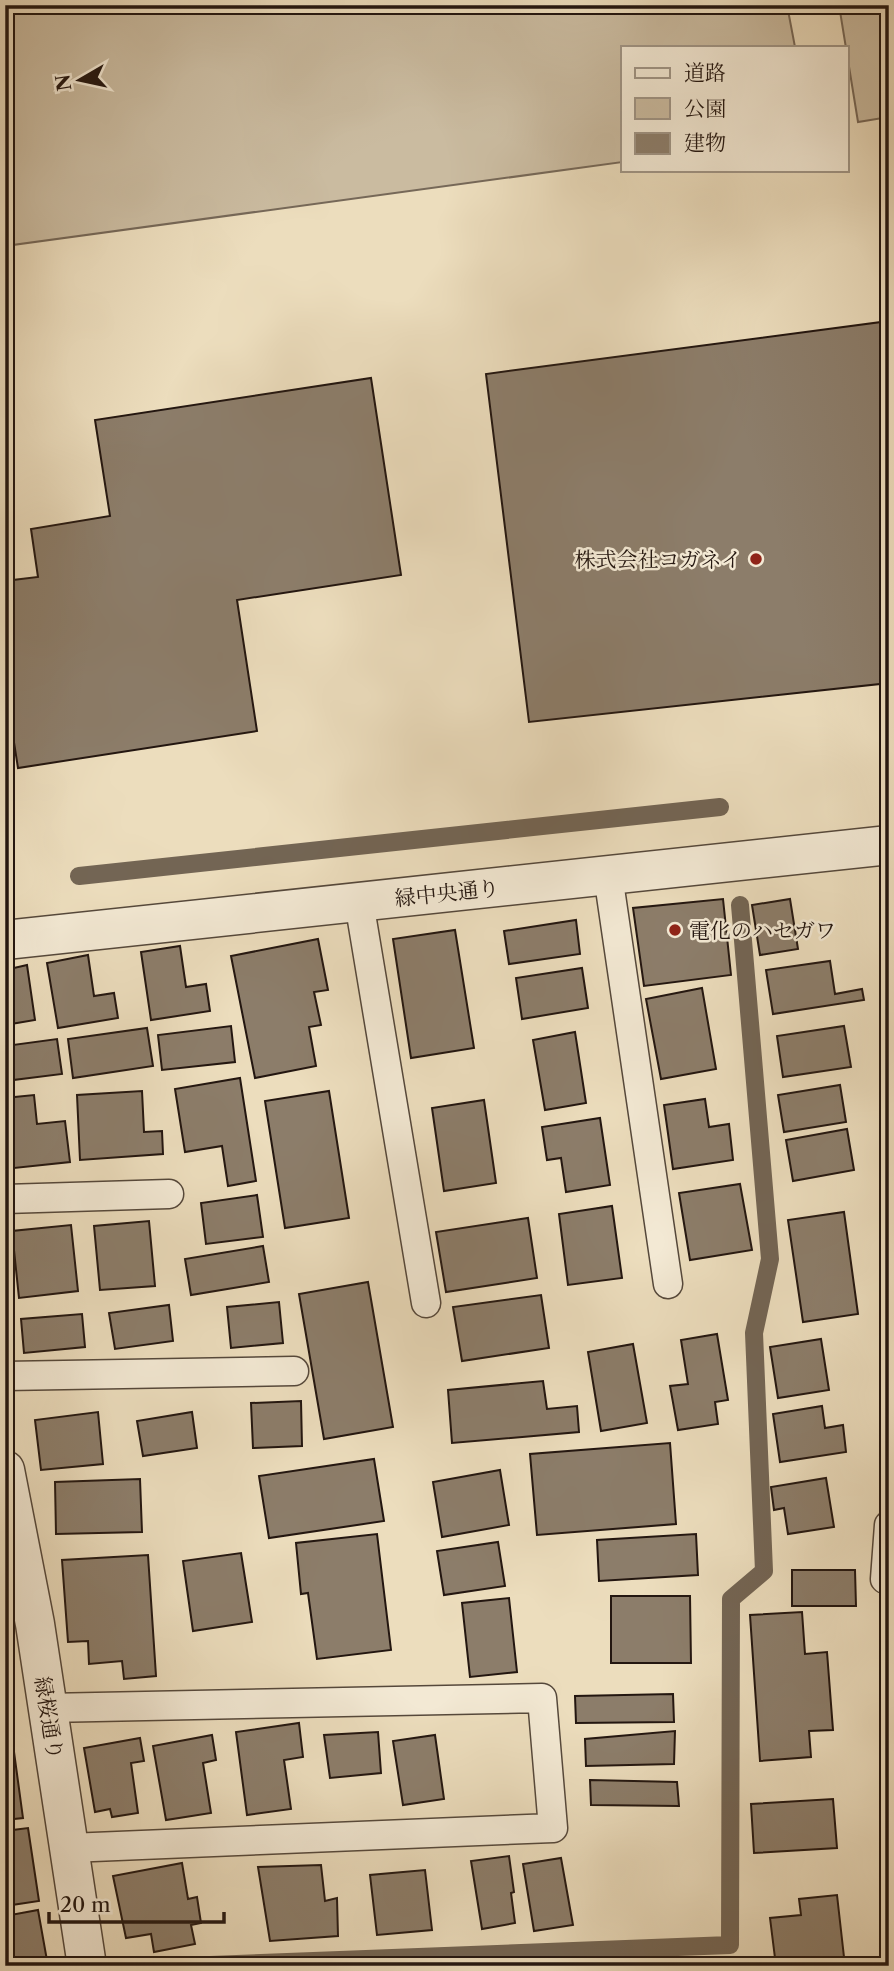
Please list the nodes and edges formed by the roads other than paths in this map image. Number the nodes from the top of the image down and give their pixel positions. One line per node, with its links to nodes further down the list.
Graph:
1 (889, 845): 2 (street, 緑中央通り)
2 (608, 876): 3 (street, 緑中央通り); 7 (lane)
3 (359, 902): 4 (street, 緑中央通り); 8 (lane)
4 (5, 940)
5 (169, 1194): 6 (lane)
6 (5, 1199)
7 (668, 1284)
8 (426, 1303)
9 (294, 1371): 10 (lane)
10 (5, 1376)
11 (5, 1470): 14 (street, 緑桜通り)
12 (889, 1525): 13 (lane)
13 (885, 1578)
14 (20, 1626): 15 (street, 緑桜通り)
15 (47, 1708): 16 (street, 緑桜通り); 16 (lane)
16 (69, 1849): 17 (street, 緑桜通り)
17 (87, 1966)

